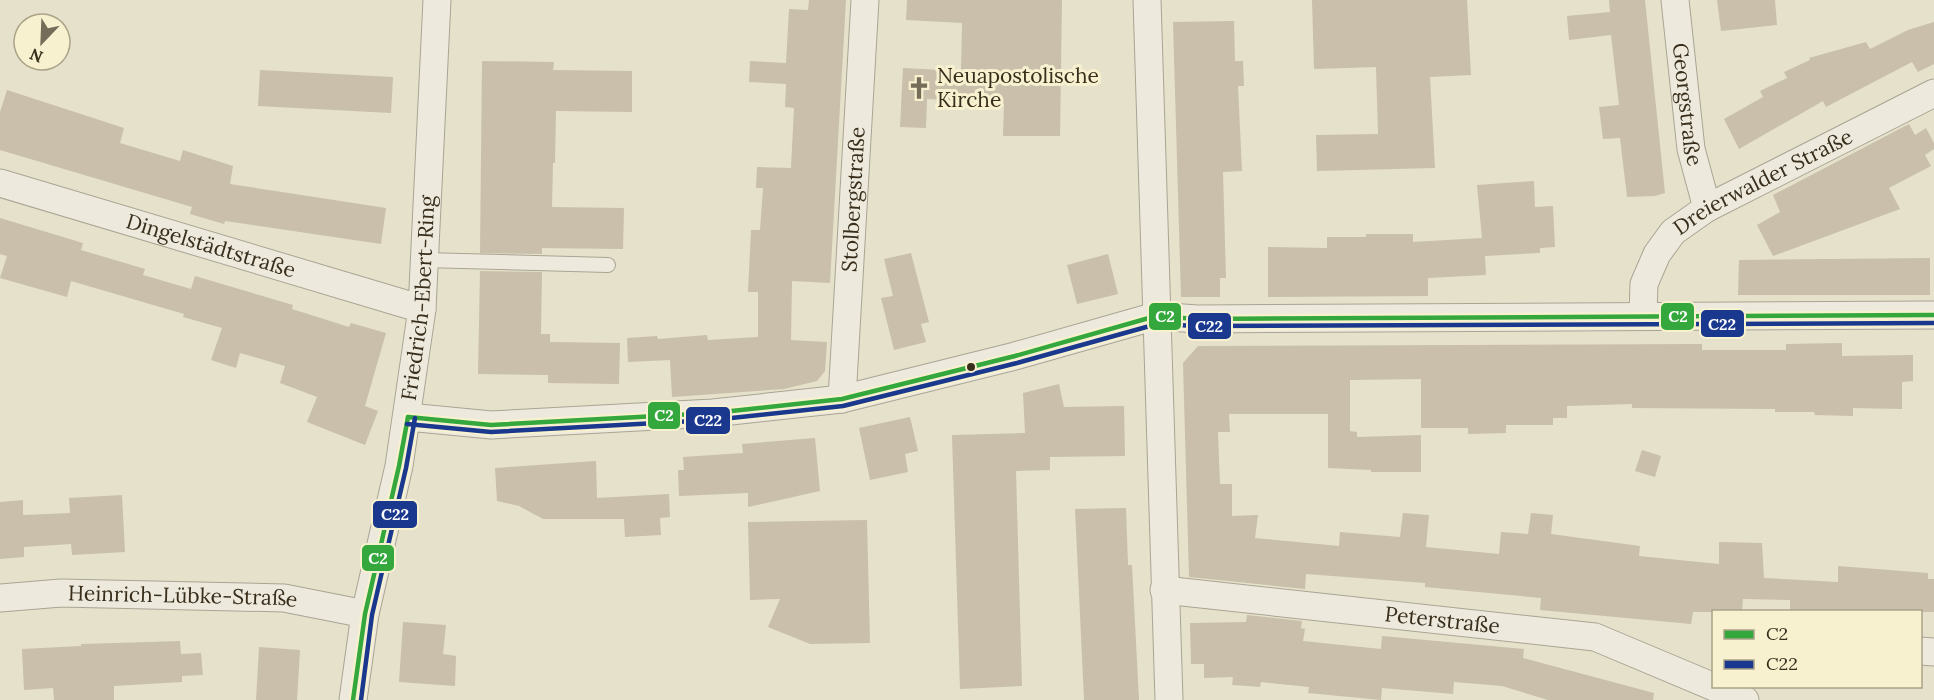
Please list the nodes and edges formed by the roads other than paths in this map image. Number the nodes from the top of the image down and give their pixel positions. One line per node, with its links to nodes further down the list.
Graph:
1 (437, 0): 8 (street, Friedrich-Ebert-Ring)
2 (865, 0): 14 (street, Stolbergstraße)
3 (1147, 0): 13 (street)
4 (1675, 0): 7 (street, Georgstraße)
5 (1934, 93): 7 (street, Dreierwalder Straße)
6 (0, 183): 10 (street, Dingelstädtstraße)
7 (1707, 208): 11 (street, Dreierwalder Straße)
8 (424, 260): 9 (lane); 10 (street, Friedrich-Ebert-Ring)
9 (608, 265)
10 (422, 309): 15 (street, Friedrich-Ebert-Ring)
11 (1643, 315): 12 (street); 13 (street)
12 (1934, 315)
13 (1156, 316): 14 (street); 16 (street)
14 (842, 399): 15 (street)
15 (408, 417): 18 (street, Friedrich-Ebert-Ring)
16 (1164, 590): 19 (street, Peterstraße); 23 (street)
17 (0, 598): 18 (street, Heinrich-Lübke-Straße)
18 (365, 614): 22 (street, Friedrich-Ebert-Ring)
19 (1712, 682)
20 (1728, 688): 21 (street, Peterstraße)
21 (1746, 695)
22 (353, 700)
23 (1169, 700)

